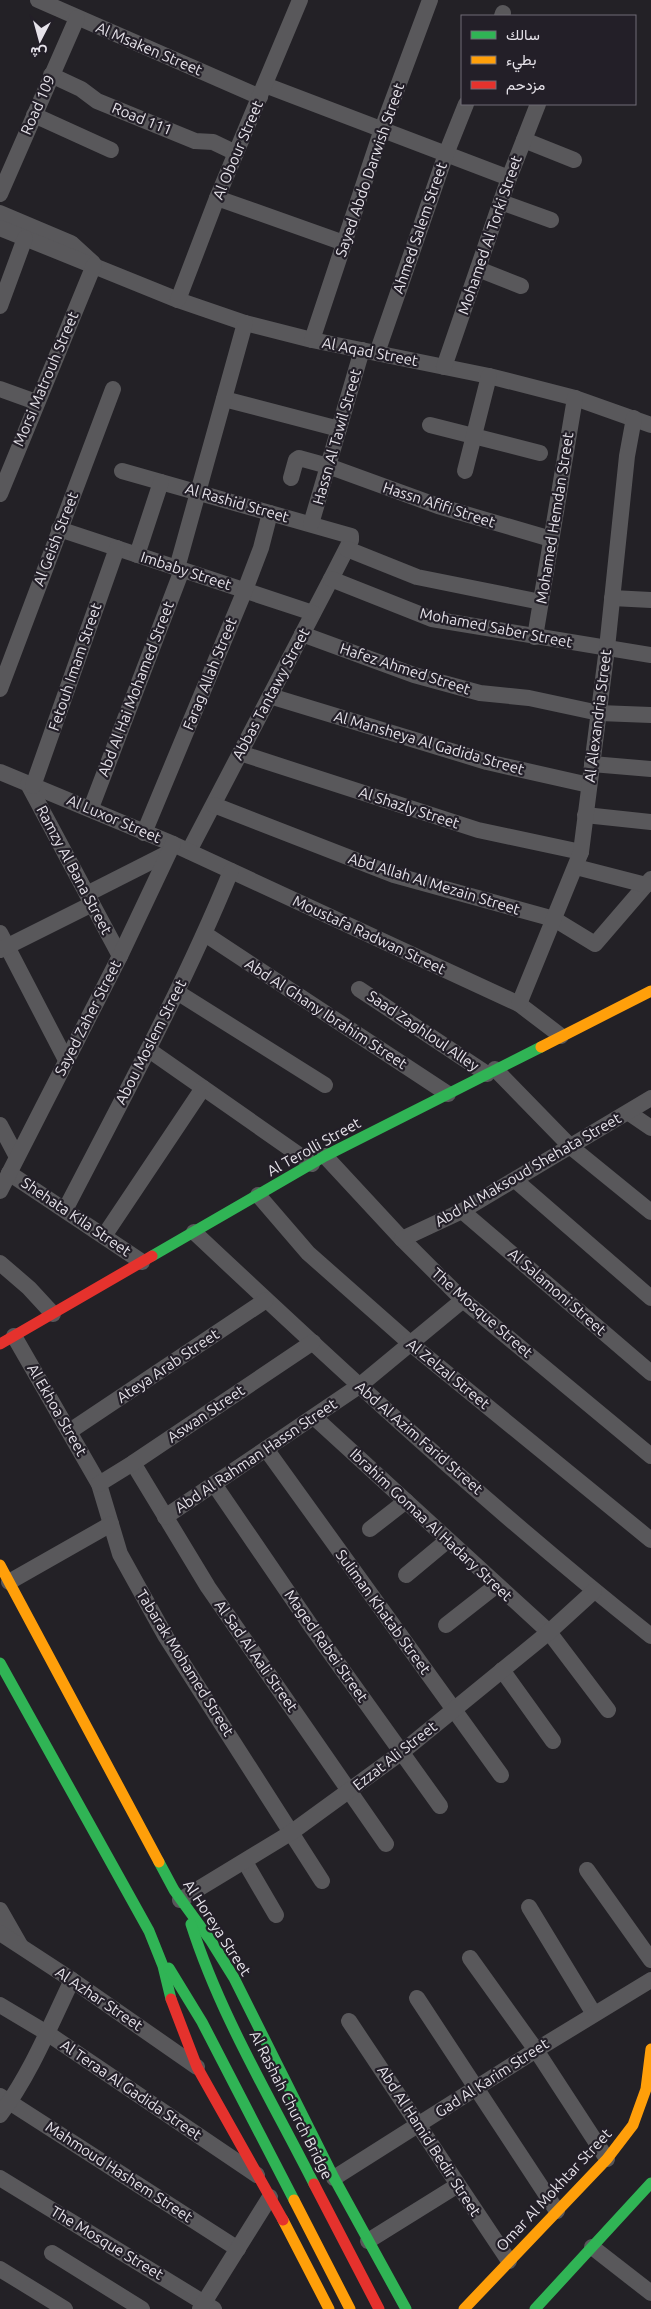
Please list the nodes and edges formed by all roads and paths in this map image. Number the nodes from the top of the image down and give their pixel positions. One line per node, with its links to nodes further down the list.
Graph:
1 (38, 0): 4 (street, Al Msaken Street)
2 (300, 0): 6 (street, Al Obour Street)
3 (430, 0): 10 (street, Sayed Abdo Darwish Street)
4 (77, 18): 5 (street, Road 109); 6 (street, Al Msaken Street)
5 (51, 75): 9 (street, Road 109); 13 (street, Road 111)
6 (262, 91): 10 (street, Al Msaken Street); 13 (street, Al Obour Street)
7 (466, 105): 14 (street, Ahmed Salem Street)
8 (538, 105): 11 (street, Mohamed Al Torki Street)
9 (34, 115): 12 (street); 17 (street, Road 109)
10 (382, 129): 14 (street, Al Msaken Street); 24 (street, Sayed Abdo Darwish Street)
11 (524, 140): 15 (street); 16 (street, Mohamed Al Torki Street)
12 (111, 150)
13 (236, 153): 18 (street, Al Obour Street)
14 (446, 154): 16 (street, Al Msaken Street); 32 (street, Ahmed Salem Street)
15 (574, 160)
16 (509, 178): 19 (street, Mohamed Al Torki Street)
17 (0, 194)
18 (217, 198): 24 (street); 28 (street, Al Obour Street)
19 (501, 202): 21 (street); 26 (street, Mohamed Al Torki Street)
20 (0, 213): 25 (street, Al Aqad Street)
21 (551, 220)
22 (0, 228): 23 (street, Al Aqad Street)
23 (25, 238): 25 (street, Al Aqad Street); 29 (street)
24 (344, 243): 31 (street, Sayed Abdo Darwish Street)
25 (94, 265): 28 (street, Al Aqad Street); 39 (street, Morsi Matrouh Street)
26 (478, 269): 27 (street); 33 (street, Mohamed Al Torki Street)
27 (522, 286)
28 (178, 300): 30 (street, Al Aqad Street)
29 (0, 306)
30 (245, 323): 31 (street, Al Aqad Street); 38 (street, Abd Al Hai Mohamed Street)
31 (312, 340): 32 (street, Al Aqad Street)
32 (370, 351): 33 (street, Al Aqad Street); 43 (street, Hassn Al Tawil Street)
33 (444, 367): 34 (street, Al Aqad Street)
34 (489, 376): 37 (street, Al Aqad Street); 44 (street)
35 (0, 389): 39 (street)
36 (114, 389): 55 (street, Al Geish Street)
37 (575, 398): 40 (street, Al Aqad Street); 56 (street, Mohamed Hemdan Street)
38 (224, 399): 43 (street); 51 (street, Abd Al Hai Mohamed Street)
39 (36, 402): 52 (street, Morsi Matrouh Street)
40 (634, 418): 42 (street, Al Aqad Street); 63 (street, Al Alexandria Street)
41 (430, 425): 44 (street)
42 (651, 425)
43 (339, 429): 46 (street, Hassn Al Tawil Street)
44 (474, 435): 45 (street); 48 (street)
45 (540, 453)
46 (328, 466): 49 (street, Hassn Afifi Street); 54 (street, Hassn Al Tawil Street); 56 (street, Hassn Afifi Street)
47 (122, 471): 50 (street, Al Rashid Street)
48 (465, 471)
49 (291, 478)
50 (161, 482): 51 (street, Al Rashid Street); 59 (street)
51 (199, 492): 53 (street, Al Rashid Street); 60 (street, Abd Al Hai Mohamed Street)
52 (0, 494)
53 (270, 513): 54 (street, Al Rashid Street); 62 (street, Farag Allah Street)
54 (311, 524): 57 (street, Al Rashid Street)
55 (59, 528): 58 (street, Imbaby Street); 71 (street, Al Geish Street)
56 (551, 539): 65 (street, Mohamed Hemdan Street)
57 (349, 542): 61 (street, Abbas Tantawy Street); 65 (street, Al Rashid Street)
58 (117, 548): 59 (street, Imbaby Street); 79 (street, Fetouh Imam Street)
59 (137, 554): 60 (street, Imbaby Street)
60 (180, 569): 62 (street, Imbaby Street); 82 (street, Abd Al Hai Mohamed Street)
61 (331, 579): 66 (street, Abbas Tantawy Street); 68 (street, Mohamed Saber Street)
62 (244, 590): 66 (street, Imbaby Street); 85 (street, Farag Allah Street)
63 (612, 598): 64 (street); 69 (street, Al Alexandria Street)
64 (651, 600)
65 (541, 602): 68 (street, Mohamed Hemdan Street)
66 (313, 613): 67 (street, Abbas Tantawy Street)
67 (302, 634): 72 (street, Abbas Tantawy Street); 73 (street, Hafez Ahmed Street)
68 (535, 637): 69 (street, Mohamed Saber Street)
69 (607, 648): 70 (street, Mohamed Saber Street); 73 (street, Al Alexandria Street)
70 (651, 655)
71 (0, 689)
72 (270, 696): 75 (street, Abbas Tantawy Street); 80 (street, Al Mansheya Al Gadida Street)
73 (599, 714): 74 (street, Hafez Ahmed Street); 76 (street, Al Alexandria Street)
74 (651, 715)
75 (240, 753): 81 (street, Abbas Tantawy Street); 88 (street, Al Shazly Street)
76 (592, 764): 77 (street); 80 (street, Al Alexandria Street)
77 (651, 769)
78 (0, 772): 79 (street, Al Luxor Street)
79 (31, 785): 82 (street, Al Luxor Street); 91 (street, Ramzy Al Bana Street)
80 (589, 785): 83 (street, Al Alexandria Street)
81 (214, 805): 87 (street, Abbas Tantawy Street); 92 (street, Abd Allah Al Mezain Street)
82 (90, 808): 85 (street, Al Luxor Street)
83 (585, 816): 84 (street); 88 (street, Al Alexandria Street)
84 (651, 822)
85 (144, 833): 86 (street, Al Luxor Street)
86 (170, 848): 87 (street, Moustafa Radwan Street); 91 (street); 95 (street, Sayed Zaher Street)
87 (189, 851): 89 (street, Moustafa Radwan Street)
88 (579, 860): 90 (street, Al Shazly Street); 92 (street, Al Alexandria Street)
89 (231, 871): 93 (street, Abou Moslem Street); 99 (street, Moustafa Radwan Street)
90 (648, 882): 92 (street, Abd Allah Al Mezain Street)
91 (90, 899): 94 (street); 95 (street, Ramzy Al Bana Street)
92 (554, 919): 99 (street, Al Alexandria Street)
93 (205, 934): 98 (street, Abou Moslem Street); 106 (street, Abd Al Ghany Ibrahim Street)
94 (2, 943): 102 (street)
95 (120, 956): 102 (street, Sayed Zaher Street)
96 (359, 989): 103 (street, Saad Zaghloul Alley)
97 (651, 991): 100 (main road, Al Terolli Street)
98 (177, 992): 101 (street, Abou Moslem Street); 104 (street)
99 (519, 1004): 100 (street, Moustafa Radwan Street)
100 (561, 1036): 103 (main road, Al Terolli Street)
101 (149, 1050): 105 (street, The Mosque Street); 118 (street, Abou Moslem Street)
102 (66, 1060): 112 (street, Sayed Zaher Street)
103 (491, 1071): 106 (main road, Al Terolli Street); 111 (street, Saad Zaghloul Alley)
104 (325, 1085)
105 (203, 1088): 113 (street, The Mosque Street); 122 (street)
106 (448, 1094): 113 (main road, Al Terolli Street)
107 (651, 1098): 108 (street, Abd Al Maksoud Shehata Street)
108 (629, 1112): 110 (street); 111 (street, Abd Al Maksoud Shehata Street)
109 (0, 1125): 112 (street)
110 (651, 1128)
111 (571, 1147): 115 (street, Abd Al Maksoud Shehata Street); 120 (street, Saad Zaghloul Alley)
112 (17, 1157): 114 (street, Sayed Zaher Street)
113 (318, 1160): 117 (main road, Al Terolli Street); 123 (street, The Mosque Street)
114 (9, 1173): 116 (street, Sayed Zaher Street); 118 (street, Shehata Kila Street)
115 (515, 1180): 119 (street, Abd Al Maksoud Shehata Street); 126 (street)
116 (0, 1191)
117 (258, 1195): 121 (main road, Al Terolli Street); 133 (street, Al Zelzal Street)
118 (65, 1210): 122 (street, Shehata Kila Street)
119 (462, 1211): 123 (street, Abd Al Maksoud Shehata Street); 134 (street, Al Salamoni Street)
120 (651, 1212)
121 (194, 1232): 124 (main road, Al Terolli Street); 127 (street, Abd Al Azim Farid Street)
122 (104, 1236): 124 (street, Shehata Kila Street)
123 (402, 1239): 128 (street, The Mosque Street)
124 (142, 1262): 129 (main road, Al Terolli Street)
125 (0, 1263): 129 (street)
126 (651, 1298)
127 (266, 1300): 131 (street, Abd Al Azim Farid Street); 137 (street, Ateya Arab Street)
128 (463, 1300): 133 (street, Abd Al Rahman Hassn Street); 139 (street, The Mosque Street)
129 (53, 1314): 130 (main road, Al Terolli Street)
130 (14, 1336): 132 (main road, Al Terolli Street); 137 (street, Al Ekhoa Street)
131 (313, 1342): 135 (street, Abd Al Azim Farid Street); 140 (street, Aswan Street)
132 (0, 1344)
133 (411, 1344): 135 (street, Abd Al Rahman Hassn Street); 148 (street, Al Zelzal Street)
134 (651, 1373)
135 (359, 1386): 136 (street, Abd Al Rahman Hassn Street); 153 (street, Abd Al Azim Farid Street)
136 (314, 1417): 138 (street, Abd Al Rahman Hassn Street); 143 (street, Ibrahim Gomaa Al Hadary Street)
137 (70, 1431): 141 (street, Al Ekhoa Street)
138 (266, 1449): 142 (street, Abd Al Rahman Hassn Street); 159 (street, Suliman Khatab Street)
139 (651, 1456)
140 (133, 1463): 141 (street, Aswan Street); 144 (street, Al Sad Al Aali Street)
141 (99, 1484): 145 (street, Tabarak Mohamed Street)
142 (214, 1484): 144 (street, Abd Al Rahman Hassn Street); 162 (street, Maged Rabei Street)
143 (406, 1501): 146 (street); 147 (street, Ibrahim Gomaa Al Hadary Street)
144 (165, 1517): 164 (street, Al Sad Al Aali Street)
145 (111, 1524): 151 (street); 166 (street, Tabarak Mohamed Street)
146 (370, 1529)
147 (448, 1540): 150 (street); 152 (street, Ibrahim Gomaa Al Hadary Street)
148 (651, 1540)
149 (0, 1565): 151 (main road, Al Horeya Street)
150 (406, 1575)
151 (9, 1582): 171 (main road, Al Horeya Street)
152 (497, 1585): 154 (street); 155 (street, Ibrahim Gomaa Al Hadary Street)
153 (594, 1591): 155 (street, Ezzat Ali Street); 156 (street, Abd Al Azim Farid Street)
154 (446, 1625)
155 (549, 1632): 158 (street, Ezzat Ali Street); 160 (street, Ibrahim Gomaa Al Hadary Street)
156 (651, 1636)
157 (1, 1669): 177 (main road)
158 (502, 1670): 159 (street, Ezzat Ali Street); 161 (street)
159 (453, 1709): 162 (street, Ezzat Ali Street); 163 (street, Suliman Khatab Street)
160 (608, 1710)
161 (552, 1742)
162 (402, 1752): 164 (street, Ezzat Ali Street); 165 (street, Maged Rabei Street)
163 (501, 1775)
164 (350, 1791): 166 (street, Ezzat Ali Street); 167 (street, Al Sad Al Aali Street)
165 (440, 1806)
166 (292, 1832): 168 (street, Ezzat Ali Street); 170 (street, Tabarak Mohamed Street)
167 (386, 1844)
168 (245, 1862): 171 (street, Ezzat Ali Street); 174 (street)
169 (587, 1870): 179 (street)
170 (322, 1881)
171 (184, 1905): 196 (main road, Al Horeya Street); 213 (main road, Al Rashah Church Bridge)
172 (529, 1907): 184 (street)
173 (0, 1910): 176 (street)
174 (276, 1915)
175 (0, 1934): 176 (street, Al Azhar Street)
176 (22, 1948): 180 (street, Al Azhar Street)
177 (156, 1949): 189 (main road); 212 (main road)
178 (470, 1958): 188 (street)
179 (651, 1960)
180 (72, 1980): 186 (street); 189 (street, Al Azhar Street)
181 (651, 1980): 184 (street, Gad Al Karim Street)
182 (417, 1998): 190 (street)
183 (0, 2005): 186 (street, Al Teraa Al Gadida Street)
184 (594, 2014): 188 (street, Gad Al Karim Street)
185 (349, 2020): 192 (street, Abd Al Hamid Bedir Street)
186 (47, 2033): 191 (street); 194 (street, Al Teraa Al Gadida Street)
187 (651, 2049): 193 (main road, Omar Al Mokhtar Street)
188 (536, 2050): 190 (street, Gad Al Karim Street); 193 (street)
189 (196, 2067): 194 (main road)
190 (475, 2087): 192 (street, Gad Al Karim Street); 200 (street)
191 (3, 2105): 203 (street, Mahmoud Hashem Street)
192 (419, 2125): 196 (street, Gad Al Karim Street); 198 (street, Abd Al Hamid Bedir Street)
193 (607, 2159): 200 (main road, Omar Al Mokhtar Street)
194 (260, 2177): 199 (main road)
195 (0, 2178): 208 (street, The Mosque Street)
196 (334, 2178): 201 (main road, Al Horeya Street)
197 (651, 2183): 202 (main road)
198 (458, 2185): 201 (street); 205 (street, Abd Al Hamid Bedir Street)
199 (270, 2197): 203 (street); 211 (main road)
200 (557, 2211): 205 (main road, Omar Al Mokhtar Street)
201 (368, 2241): 214 (main road, Al Horeya Street)
202 (592, 2247): 207 (street); 216 (main road)
203 (238, 2249): 208 (street)
204 (52, 2253): 210 (street)
205 (509, 2261): 215 (main road, Omar Al Mokhtar Street)
206 (0, 2269): 209 (street)
207 (651, 2293)
208 (206, 2307)
209 (65, 2309)
210 (142, 2309)
211 (329, 2309)
212 (350, 2309)
213 (379, 2309)
214 (406, 2309)
215 (464, 2309)
216 (535, 2309)

